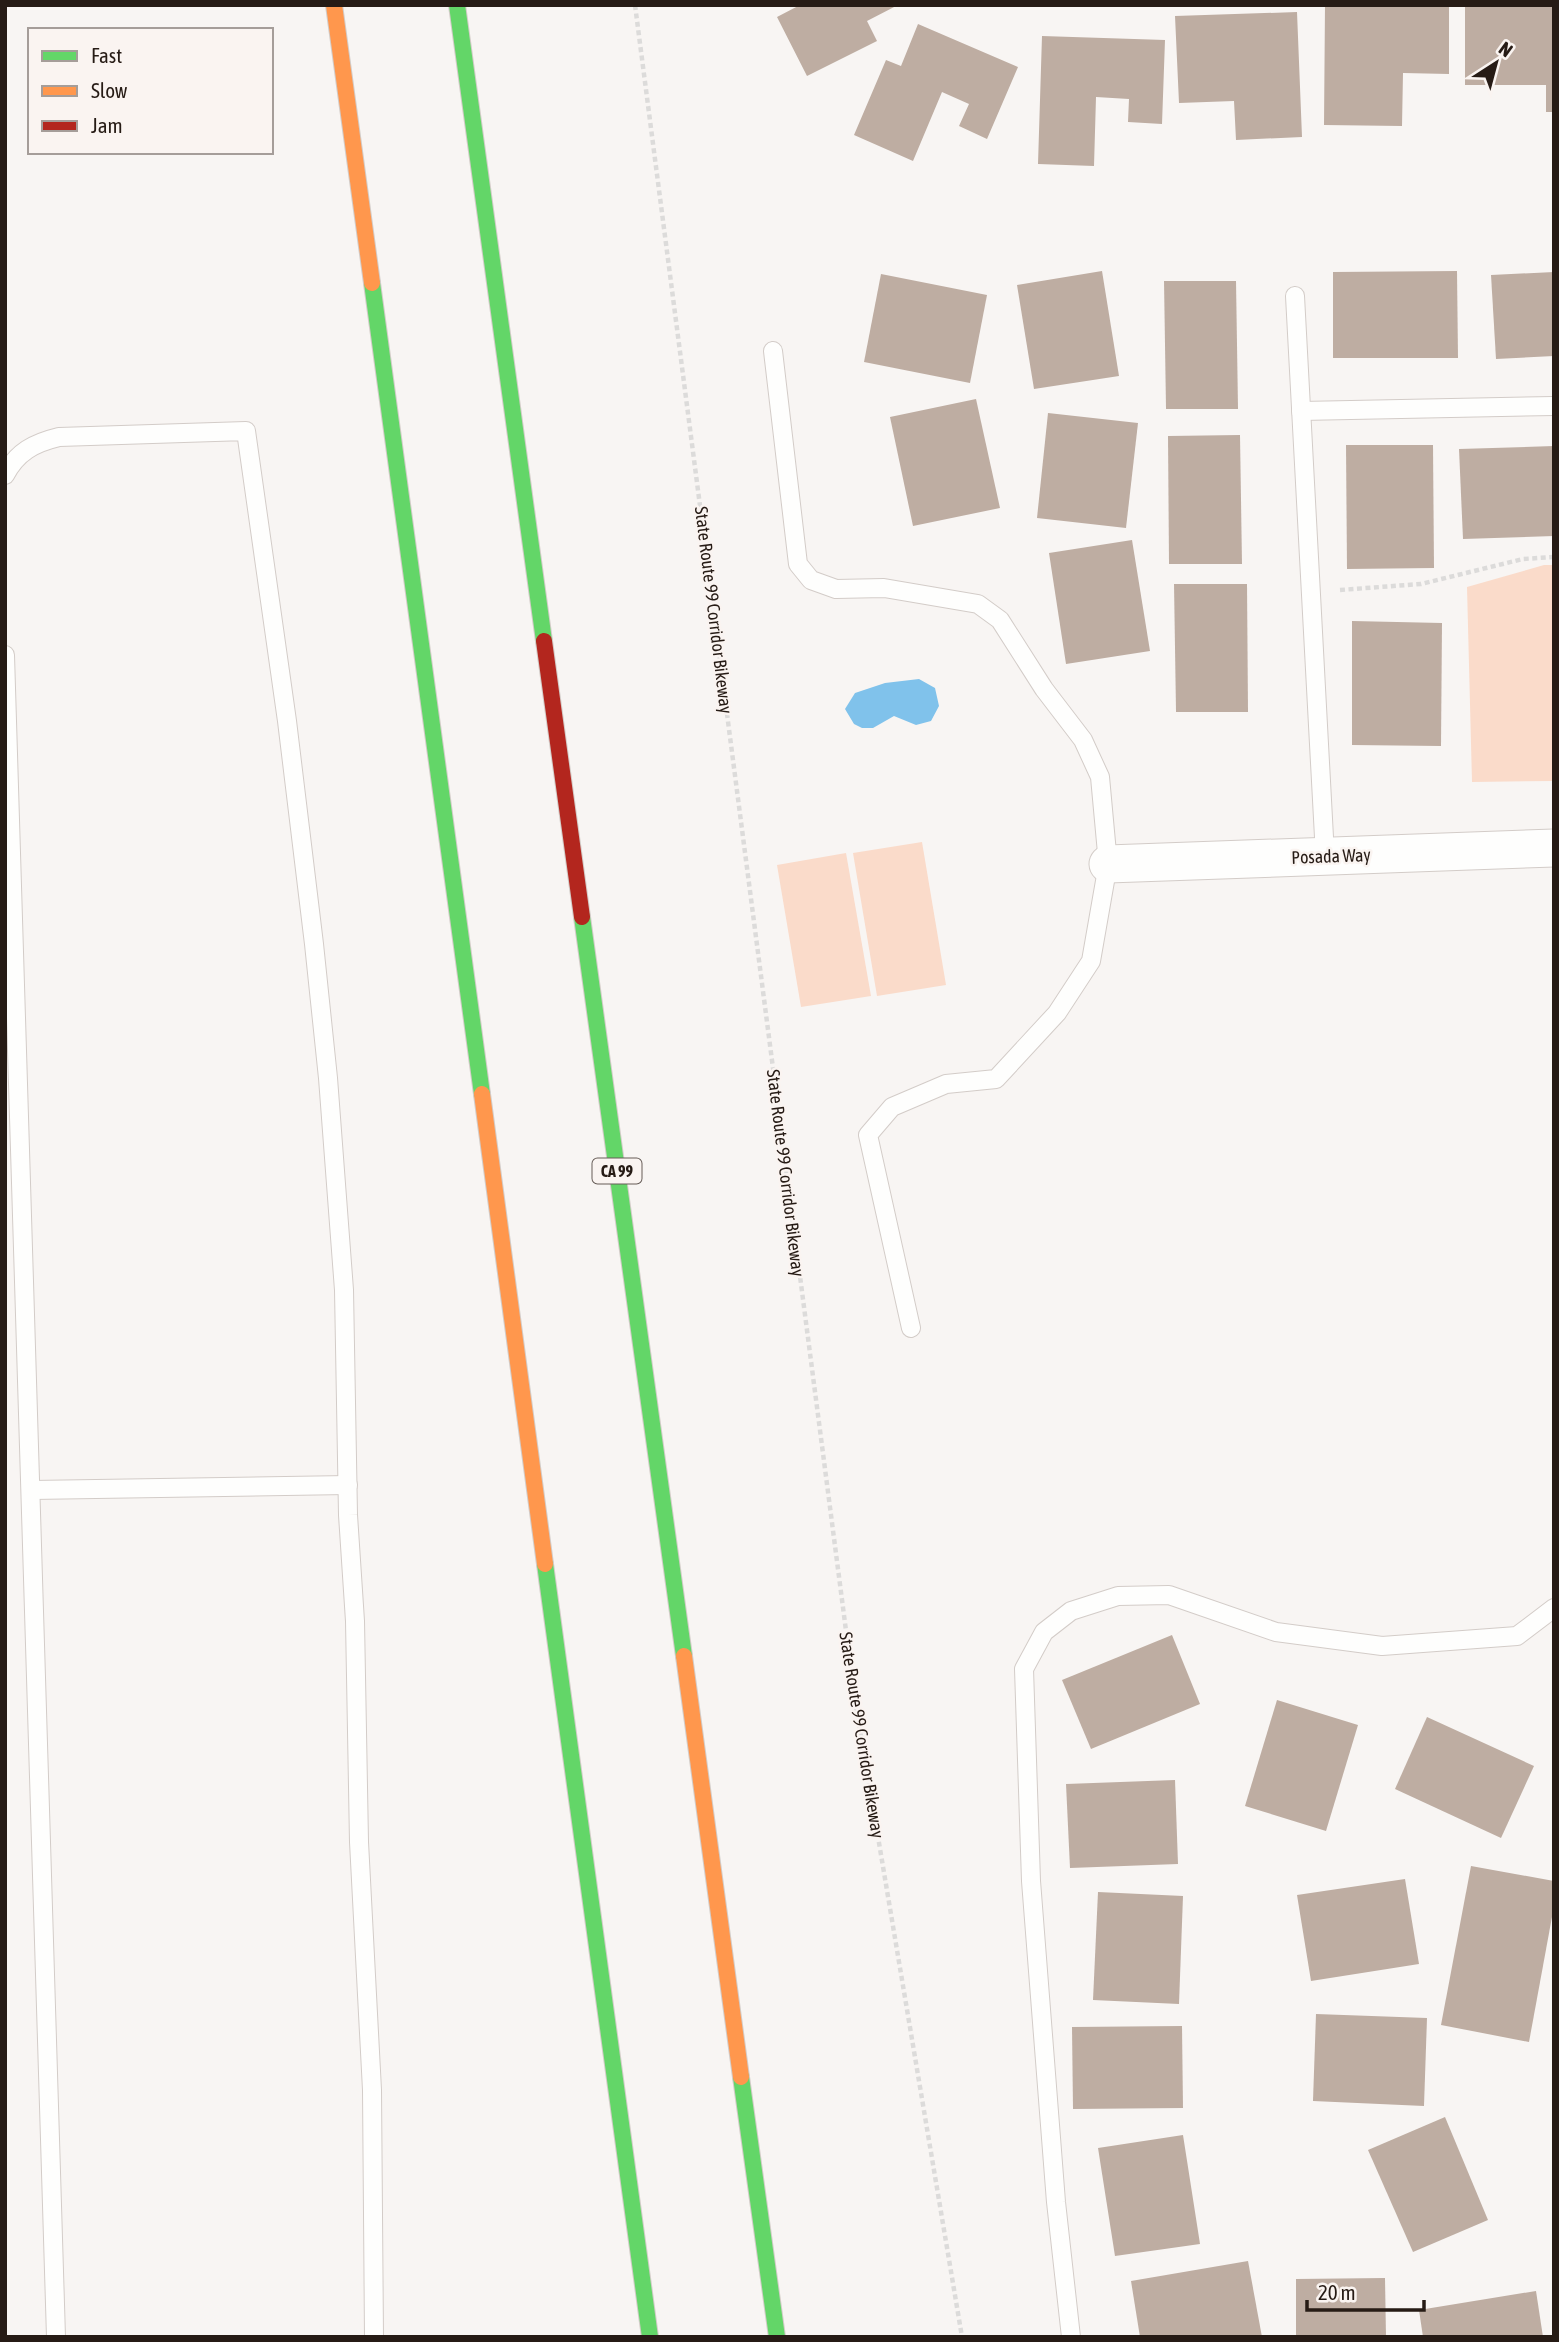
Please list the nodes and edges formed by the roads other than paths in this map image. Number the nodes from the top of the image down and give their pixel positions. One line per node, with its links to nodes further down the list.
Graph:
1 (334, 5): 18 (highway)
2 (457, 5): 19 (highway, CA 99)
3 (1295, 296): 6 (lane)
4 (773, 351): 11 (lane)
5 (1554, 406): 6 (lane)
6 (1301, 411): 10 (lane)
7 (5, 475): 13 (lane)
8 (5, 655): 14 (lane)
9 (1554, 848): 10 (street, Posada Way)
10 (1325, 856): 11 (street, Posada Way)
11 (1108, 864): 12 (lane)
12 (911, 1328)
13 (348, 1485): 14 (lane); 17 (lane)
14 (32, 1490): 16 (lane)
15 (1554, 1608): 20 (lane)
16 (57, 2337)
17 (374, 2337)
18 (650, 2337)
19 (777, 2337)
20 (1071, 2337)

